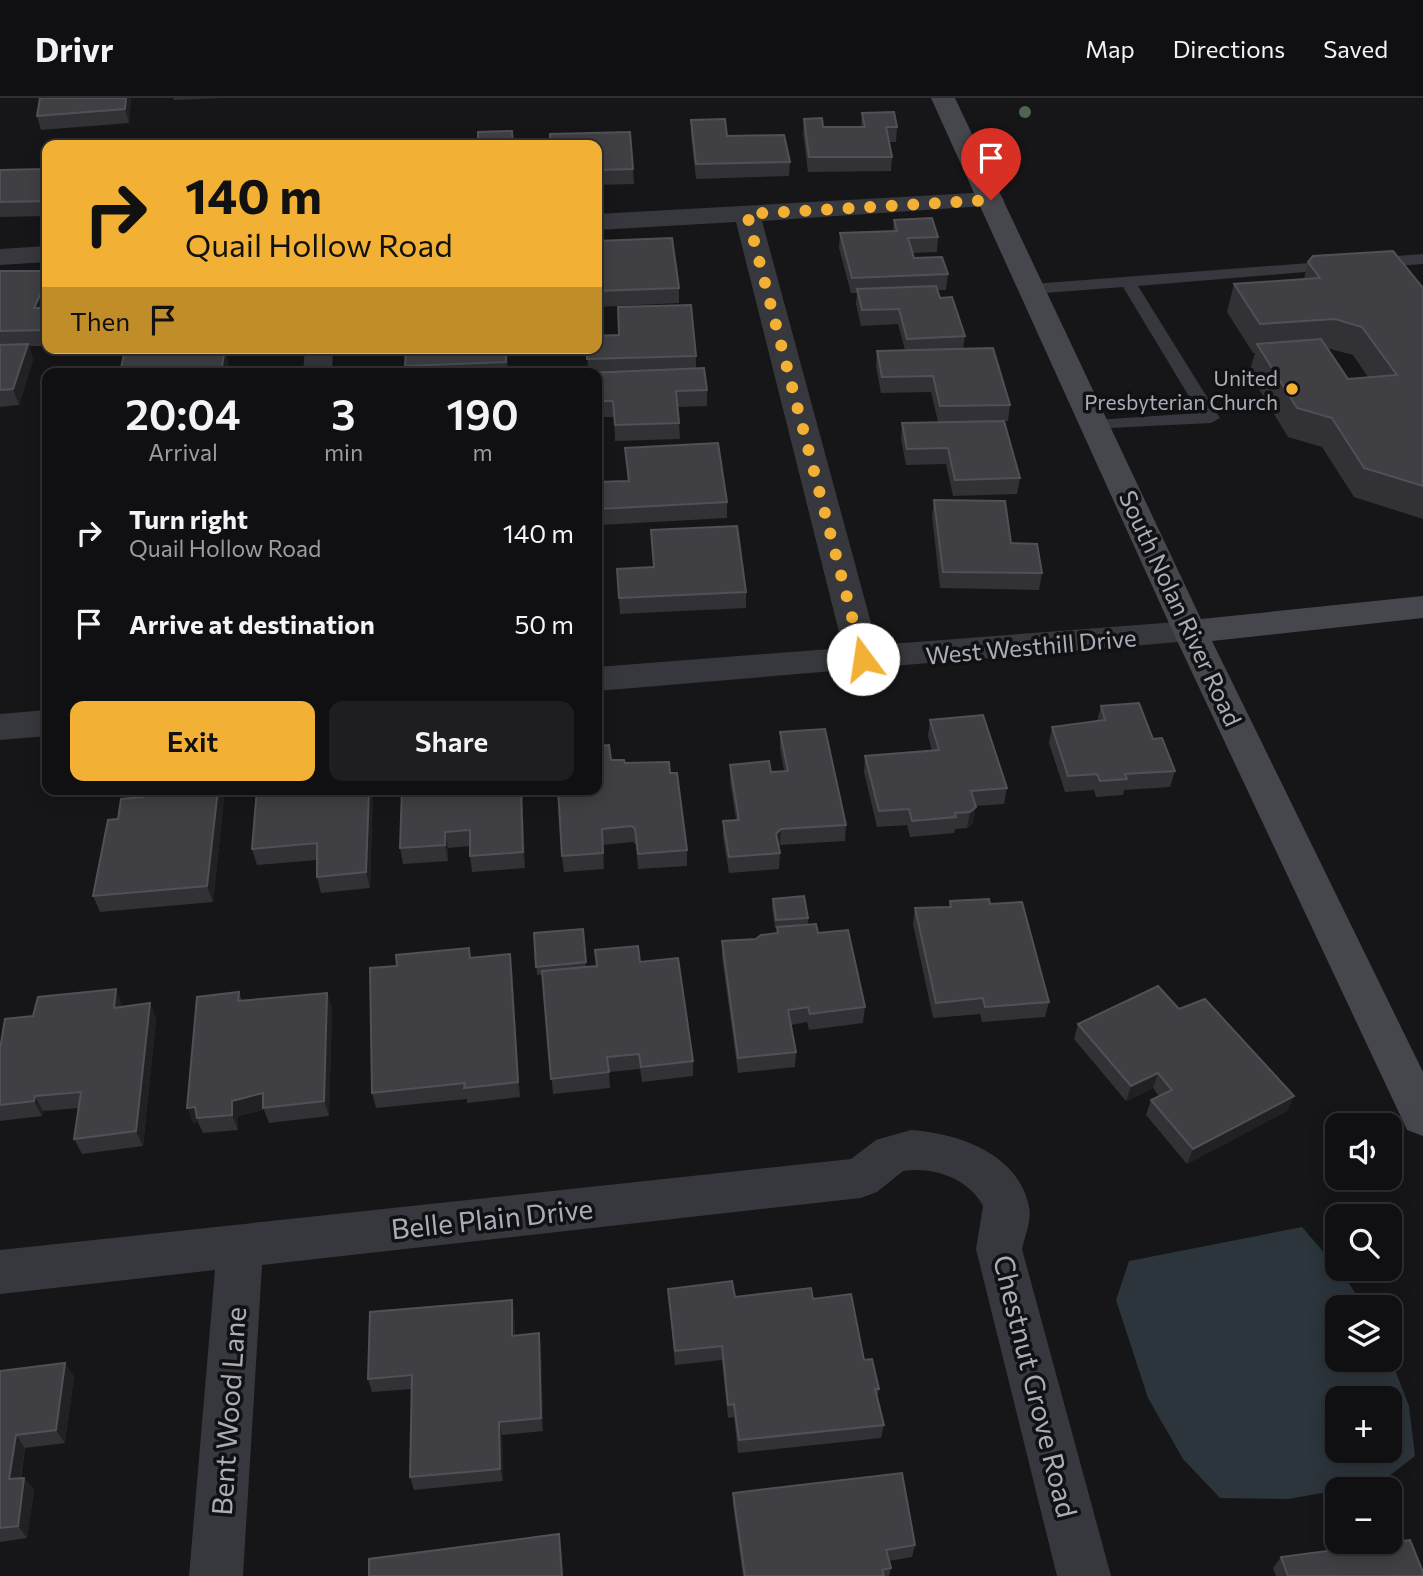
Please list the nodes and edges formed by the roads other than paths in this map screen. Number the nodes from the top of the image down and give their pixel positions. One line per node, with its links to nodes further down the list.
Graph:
1 (943, 98): 2 (main road, South Nolan River Road)
2 (991, 200): 3 (street); 9 (main road, South Nolan River Road)
3 (747, 214): 4 (street); 13 (street)
4 (602, 222)
5 (42, 254): 6 (street)
6 (0, 257)
7 (1423, 259): 8 (lane)
8 (1128, 282): 9 (lane); 10 (lane)
9 (1031, 289): 10 (main road, South Nolan River Road)
10 (1096, 425): 12 (main road, South Nolan River Road)
11 (1423, 607): 12 (main road, West Westhill Drive)
12 (1190, 632): 13 (street, West Westhill Drive); 17 (main road, South Nolan River Road)
13 (863, 659): 14 (street, West Westhill Drive)
14 (602, 679)
15 (42, 723): 16 (street)
16 (0, 727)
17 (1423, 1117)
18 (973, 1168): 19 (street, Belle Plain Drive); 22 (street, Chestnut Grove Road)
19 (240, 1246): 20 (street, Belle Plain Drive); 21 (street, Bent Wood Lane)
20 (0, 1272)
21 (216, 1576)
22 (1084, 1576)

